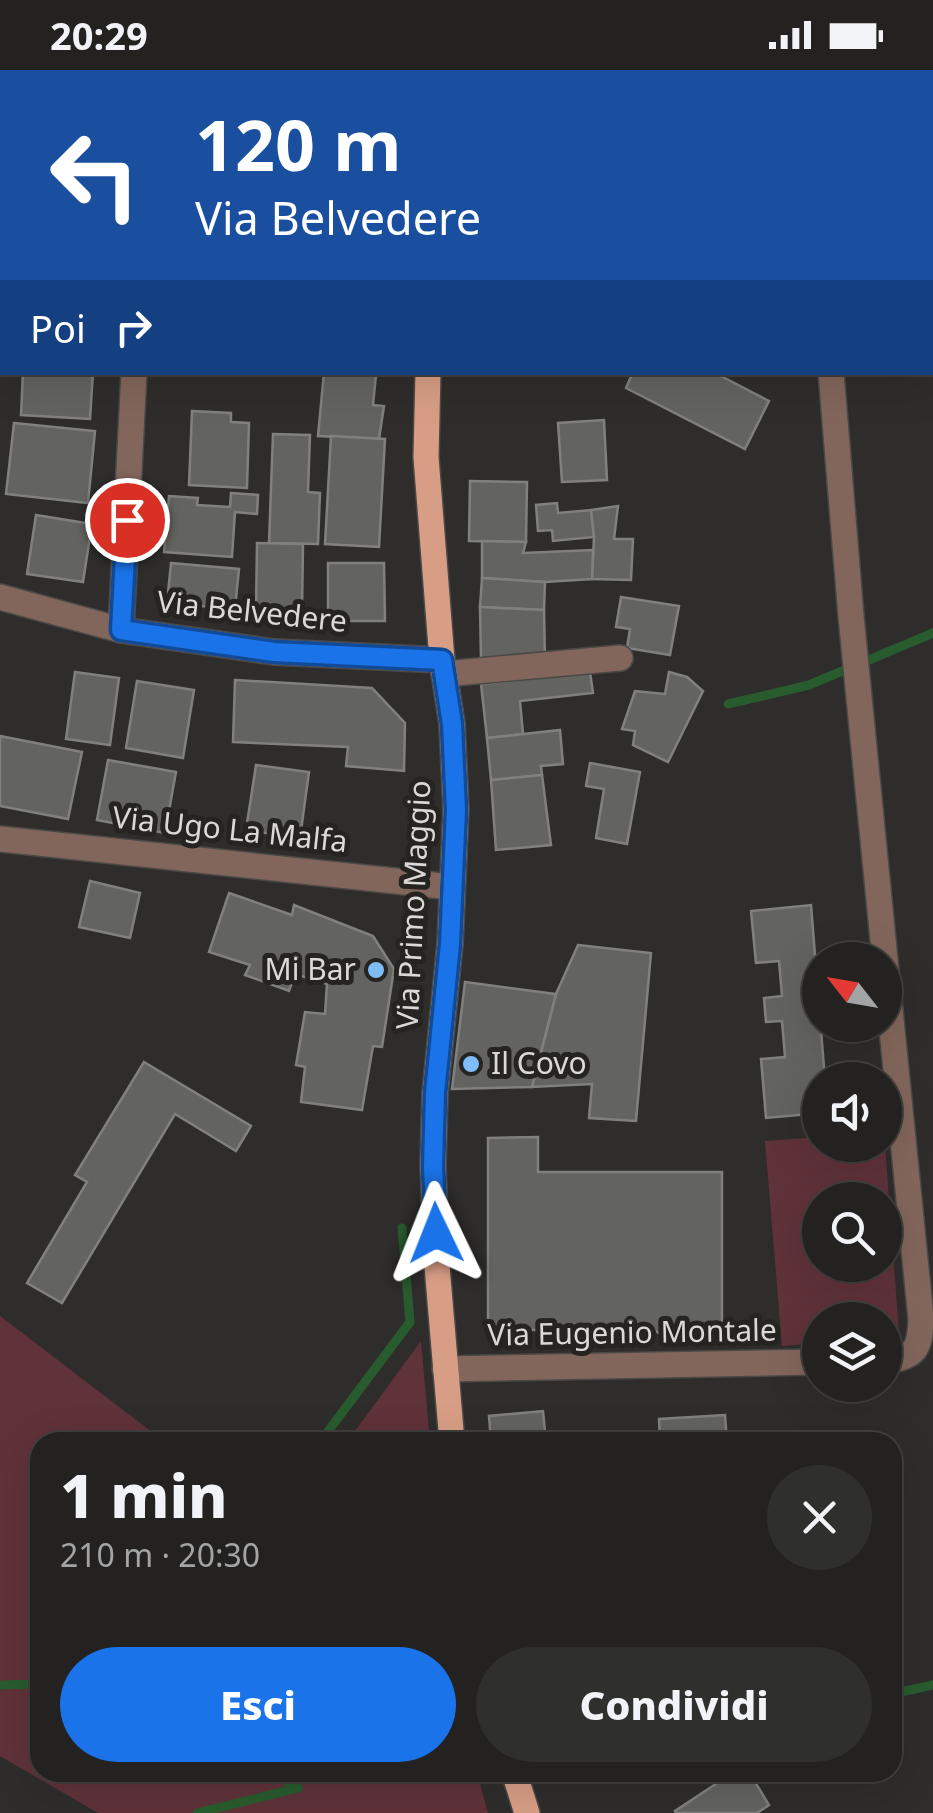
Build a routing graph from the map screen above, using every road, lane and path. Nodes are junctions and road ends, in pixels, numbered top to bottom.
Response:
1 (134, 375) edge
2 (428, 375) edge
3 (831, 375) edge
4 (0, 597) edge
5 (121, 630) junction
6 (620, 658) dead end
7 (444, 667) junction
8 (0, 839) edge
9 (452, 887) junction
10 (883, 942) edge
11 (893, 1042) edge
12 (902, 1358) edge
13 (802, 1362) edge
14 (444, 1369) junction
15 (451, 1432) edge
16 (517, 1782) edge
17 (527, 1813) edge

1 - 5 street
2 - 7 main road, Via Primo Maggio
3 - 10 street
4 - 5 street, Via Belvedere
5 - 7 street, Via Belvedere
6 - 7 street, Via Belvedere
7 - 9 main road, Via Primo Maggio
8 - 9 street, Via Ugo La Malfa
9 - 14 main road, Via Primo Maggio
11 - 12 street
13 - 14 street, Via Eugenio Montale
14 - 15 main road, Via Primo Maggio
16 - 17 main road

